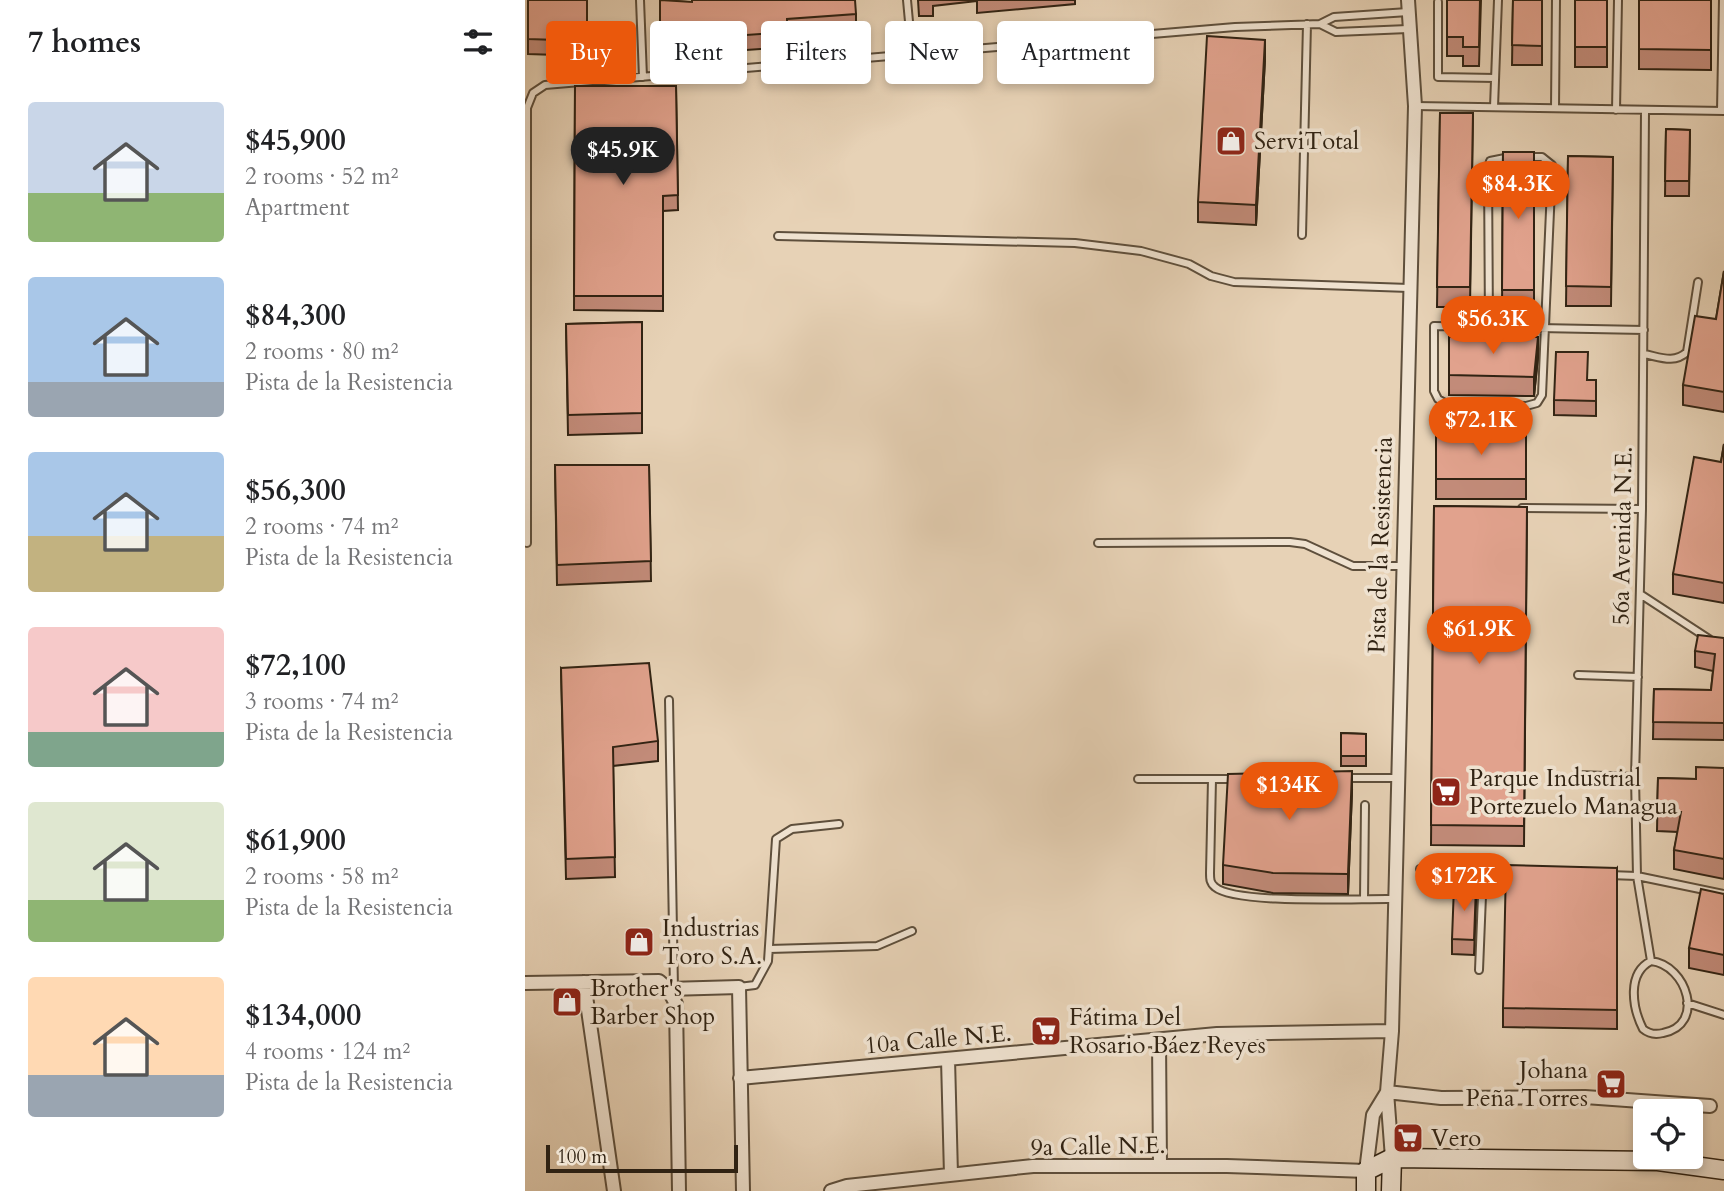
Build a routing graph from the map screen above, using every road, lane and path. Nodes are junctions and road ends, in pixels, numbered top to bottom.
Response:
1 (640, 0) edge
2 (907, 0) edge
3 (1497, 0) edge
4 (1556, 0) edge
5 (1618, 0) edge
6 (1723, 0) edge
7 (1438, 2) dead end
8 (1408, 6) edge
9 (909, 21) edge
10 (1307, 24) junction
11 (1320, 24) junction
12 (1408, 29) junction
13 (983, 48) edge
14 (885, 56) edge
15 (643, 77) junction
16 (1495, 78) junction
17 (1415, 106) junction
18 (1494, 107) junction
19 (1555, 108) junction
20 (1616, 110) junction
21 (1645, 111) junction
22 (1723, 111) edge
23 (1302, 235) dead end
24 (778, 236) dead end
25 (1698, 282) dead end
26 (1411, 288) junction
27 (1489, 327) junction
28 (1546, 328) junction
29 (1644, 330) junction
30 (1644, 354) junction
31 (1516, 508) edge
32 (1642, 509) junction
33 (527, 543) dead end
34 (1098, 543) dead end
35 (1404, 566) junction
36 (1640, 594) junction
37 (1712, 641) edge
38 (1578, 675) dead end
39 (1638, 677) junction
40 (669, 700) dead end
41 (1577, 775) dead end
42 (1635, 777) junction
43 (1330, 778) edge
44 (1398, 778) junction
45 (1139, 779) dead end
46 (1212, 779) junction
47 (1238, 779) edge
48 (1365, 805) dead end
49 (839, 824) dead end
50 (1420, 869) dead end
51 (1483, 870) junction
52 (1521, 872) edge
53 (1598, 874) edge
54 (1637, 876) junction
55 (1724, 894) edge
56 (1364, 899) junction
57 (1395, 899) junction
58 (912, 932) dead end
59 (769, 949) junction
60 (1651, 961) junction
61 (1479, 970) dead end
62 (584, 982) junction
63 (525, 984) edge
64 (739, 987) junction
65 (671, 989) junction
66 (1687, 1003) junction
67 (1724, 1015) edge
68 (1392, 1031) junction
69 (1159, 1040) junction
70 (948, 1059) junction
71 (740, 1078) junction
72 (1387, 1092) junction
73 (1710, 1106) dead end
74 (1392, 1158) junction
75 (1160, 1166) junction
76 (1724, 1170) edge
77 (1366, 1171) junction
78 (951, 1175) junction
79 (614, 1191) edge
80 (679, 1191) edge
81 (743, 1191) edge
82 (831, 1191) edge
83 (1366, 1191) edge
84 (1391, 1191) edge

1 - 15 lane
2 - 9 lane
3 - 16 lane
4 - 19 lane
5 - 20 lane
6 - 22 lane
7 - 16 lane
8 - 11 lane
8 - 12 street, Pista de la Resistencia
10 - 11 lane
10 - 13 lane
10 - 23 lane
11 - 12 lane
12 - 17 street, Pista de la Resistencia
14 - 15 lane
15 - 33 lane
16 - 18 lane
17 - 18 lane
17 - 26 street, Pista de la Resistencia
18 - 19 lane
19 - 20 lane
20 - 21 lane
21 - 22 lane
21 - 29 lane, 56a Avenida N.E.
24 - 26 lane
25 - 30 lane
26 - 35 street, Pista de la Resistencia
27 - 28 lane
27 - 28 lane
27 - 28 lane
28 - 29 lane
29 - 30 lane, 56a Avenida N.E.
30 - 32 lane, 56a Avenida N.E.
31 - 32 lane
32 - 36 lane, 56a Avenida N.E.
34 - 35 lane
35 - 44 street, Pista de la Resistencia
36 - 37 lane
36 - 39 lane, 56a Avenida N.E.
38 - 39 lane
39 - 42 lane, 56a Avenida N.E.
40 - 65 lane
41 - 42 lane
42 - 54 lane, 56a Avenida N.E.
43 - 44 lane
44 - 57 street, Pista de la Resistencia
45 - 46 lane
46 - 47 lane
46 - 56 lane
48 - 56 lane
49 - 59 lane
50 - 51 lane
51 - 52 lane
51 - 61 lane
53 - 54 lane
54 - 55 lane
54 - 60 lane, 56a Avenida N.E.
56 - 57 lane
57 - 68 street, Pista de la Resistencia
58 - 59 lane
59 - 64 lane
60 - 66 lane
60 - 66 lane
62 - 63 street
62 - 65 street
62 - 79 street
64 - 65 street
64 - 71 street
65 - 80 street
66 - 67 lane
68 - 69 street, 10a Calle N.E.
68 - 72 street, Pista de la Resistencia
69 - 70 street, 10a Calle N.E.
69 - 75 street
70 - 71 street, 10a Calle N.E.
70 - 78 street
71 - 81 street
72 - 73 street
72 - 74 street, Pista de la Resistencia
72 - 77 street, Pista de la Resistencia
74 - 76 street
74 - 77 street
74 - 84 street, Pista de la Resistencia
75 - 77 street, 9a Calle N.E.
75 - 78 street, 9a Calle N.E.
77 - 83 street, Pista de la Resistencia
78 - 82 street, 9a Calle N.E.

